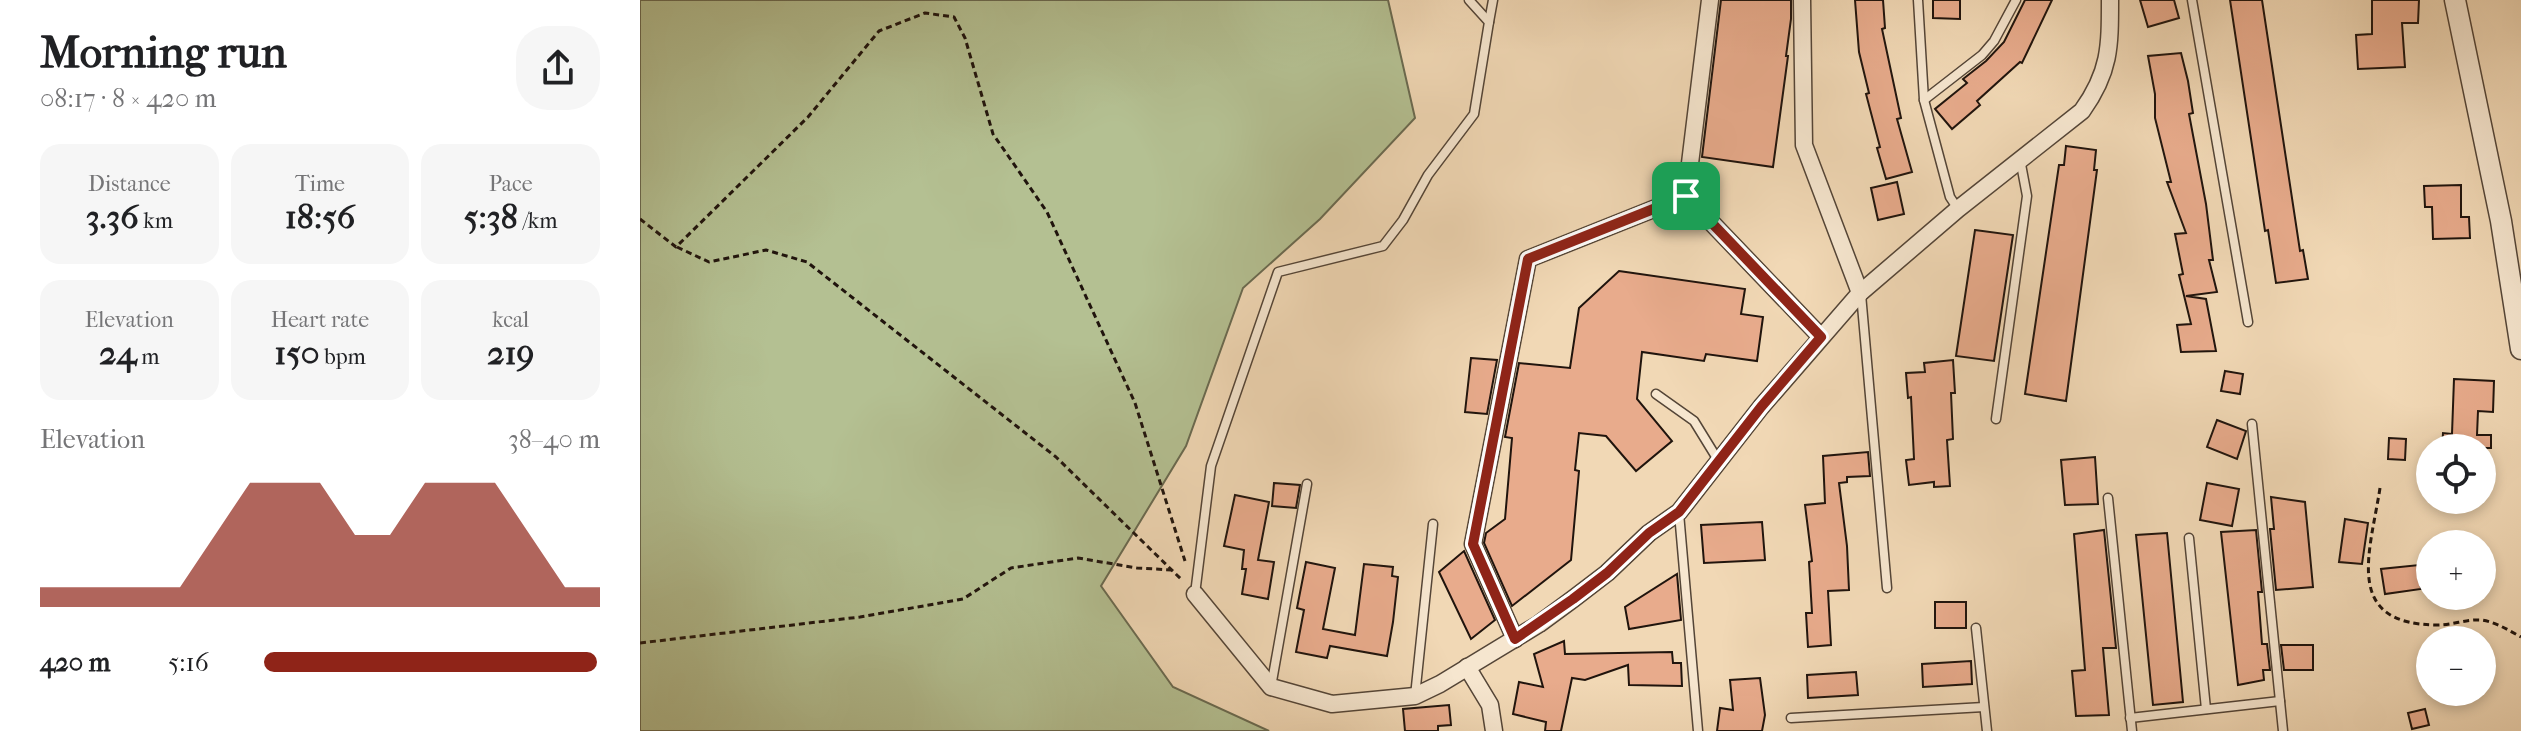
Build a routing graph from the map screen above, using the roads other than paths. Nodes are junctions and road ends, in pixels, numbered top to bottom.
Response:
1 (1469, 0) edge
2 (1493, 0) edge
3 (1710, 0) edge
4 (1802, 0) edge
5 (1918, 0) edge
6 (2016, 0) edge
7 (2110, 0) edge
8 (2192, 0) edge
9 (2455, 0) edge
10 (1489, 22) junction
11 (1924, 100) junction
12 (2020, 159) junction
13 (1686, 196) junction
14 (1958, 209) junction
15 (1860, 293) junction
16 (2248, 322) dead end
17 (1821, 337) junction
18 (2521, 349) edge
19 (1656, 394) dead end
20 (1996, 419) dead end
21 (2252, 424) dead end
22 (1718, 460) junction
23 (1307, 484) dead end
24 (2108, 498) dead end
25 (1679, 512) junction
26 (1433, 524) dead end
27 (2189, 538) dead end
28 (1887, 588) dead end
29 (1195, 594) joint
30 (1976, 628) dead end
31 (1515, 639) junction
32 (1467, 667) junction
33 (1271, 687) junction
34 (1415, 696) junction
35 (2280, 701) junction
36 (1984, 707) junction
37 (2206, 709) junction
38 (1791, 718) dead end
39 (2130, 718) junction
40 (1494, 731) edge
41 (1698, 731) edge
42 (1987, 731) edge
43 (2132, 731) edge
44 (2283, 731) edge

1 - 10 lane
2 - 10 lane
3 - 13 street
4 - 15 street
5 - 11 lane
6 - 11 lane
7 - 12 street
8 - 16 lane
9 - 18 street
10 - 29 lane
11 - 14 lane
12 - 14 street
12 - 20 lane
13 - 17 street
13 - 31 street
14 - 15 street
15 - 17 street
15 - 28 lane
17 - 22 street
19 - 22 lane
21 - 35 lane
22 - 25 street
23 - 33 lane
24 - 39 lane
25 - 31 street
25 - 41 lane
26 - 34 lane
27 - 37 lane
29 - 33 street
30 - 36 lane
31 - 32 street
32 - 34 street
32 - 40 street
33 - 34 street
35 - 37 lane
35 - 44 lane
36 - 38 lane
36 - 42 lane
37 - 39 lane
39 - 43 lane

